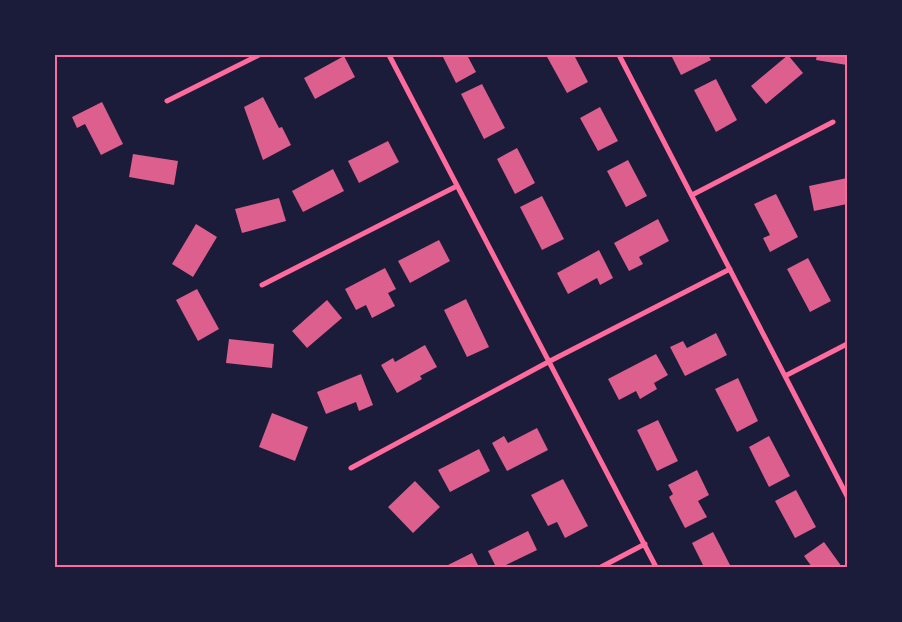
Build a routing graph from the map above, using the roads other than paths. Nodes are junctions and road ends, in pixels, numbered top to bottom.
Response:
1 (259, 55) edge
2 (389, 55) edge
3 (619, 55) edge
4 (167, 101) dead end
5 (833, 122) dead end
6 (457, 186) junction
7 (692, 195) junction
8 (730, 269) junction
9 (262, 285) dead end
10 (847, 344) edge
11 (550, 362) junction
12 (785, 376) junction
13 (351, 468) dead end
14 (847, 496) edge
15 (645, 544) junction
16 (601, 567) edge
17 (656, 567) edge

1 - 4 street
2 - 6 street
3 - 7 street
5 - 7 street
6 - 9 street
6 - 11 street
7 - 8 street
8 - 11 street
8 - 12 street
10 - 12 street
11 - 13 street
11 - 15 street
12 - 14 street
15 - 16 street
15 - 17 street

